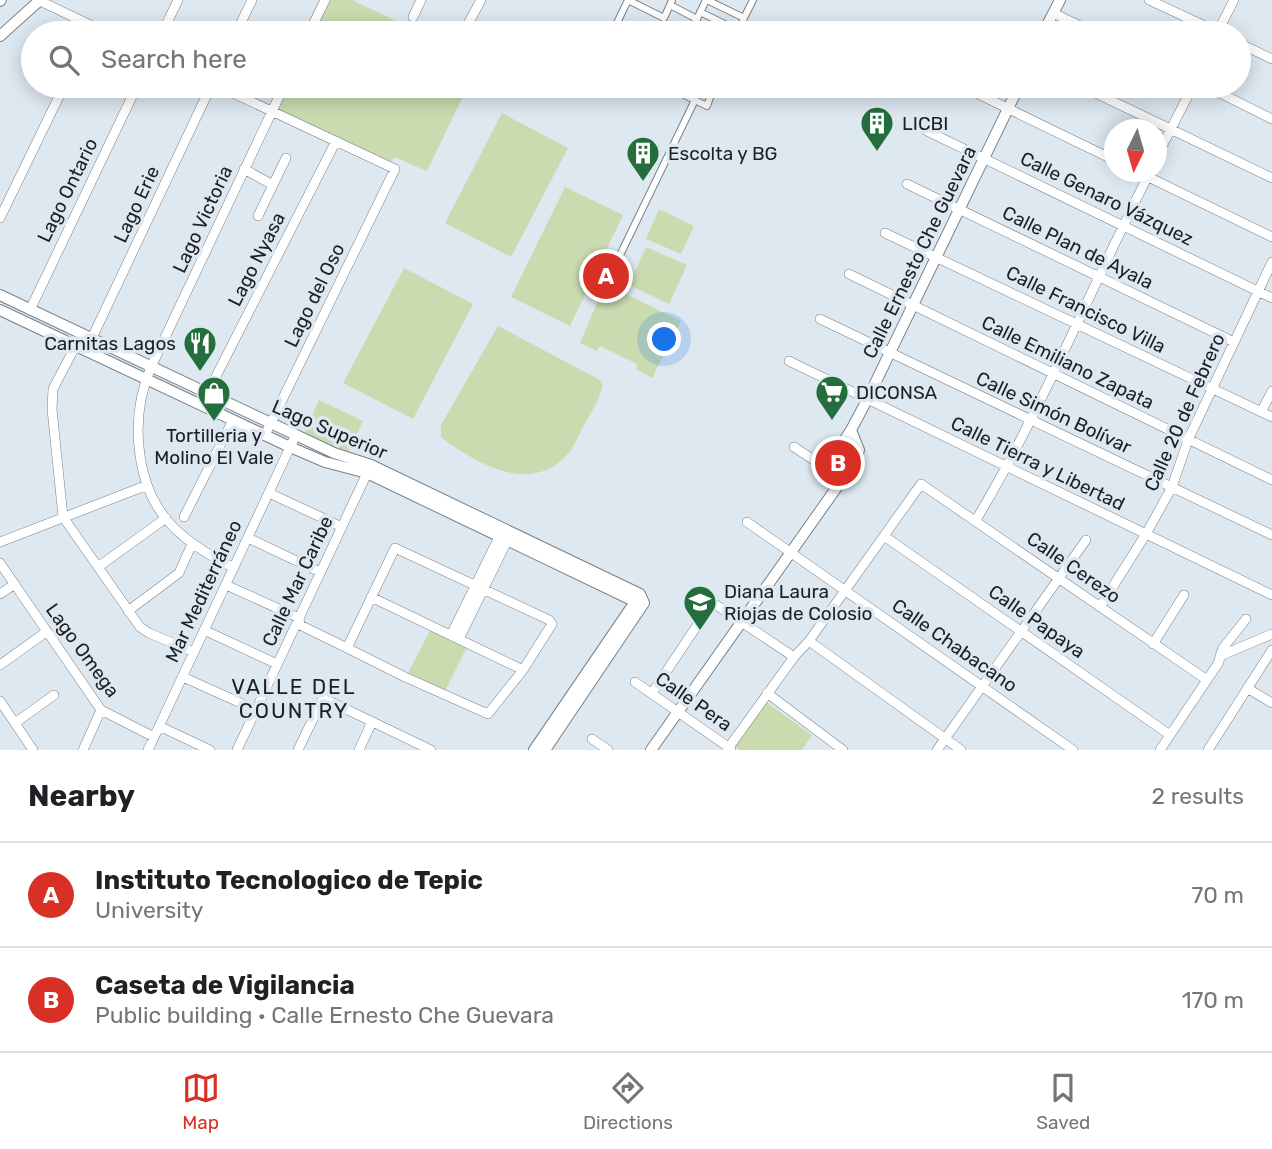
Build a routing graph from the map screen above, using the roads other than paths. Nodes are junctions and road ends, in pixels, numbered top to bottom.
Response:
1 (178, 0) edge
2 (252, 0) edge
3 (325, 0) edge
4 (421, 0) edge
5 (481, 0) edge
6 (707, 0) edge
7 (753, 0) edge
8 (1060, 0) edge
9 (1149, 0) edge
10 (1234, 0) edge
11 (41, 1) edge
12 (671, 3) edge
13 (1053, 13) junction
14 (699, 15) junction
15 (413, 17) dead end
16 (744, 18) junction
17 (75, 21) edge
18 (168, 21) edge
19 (242, 21) edge
20 (315, 21) edge
21 (470, 21) edge
22 (618, 21) edge
23 (696, 21) edge
24 (713, 21) edge
25 (743, 21) edge
26 (1049, 21) edge
27 (1070, 21) edge
28 (1193, 21) edge
29 (1224, 21) edge
30 (0, 36) edge
31 (1251, 49) edge
32 (1272, 59) edge
33 (58, 98) edge
34 (131, 98) edge
35 (205, 98) edge
36 (244, 98) edge
37 (278, 98) edge
38 (691, 98) edge
39 (710, 98) edge
40 (987, 98) edge
41 (1014, 98) edge
42 (1108, 98) edge
43 (1187, 98) edge
44 (1230, 98) edge
45 (695, 100) junction
46 (1009, 108) junction
47 (272, 111) junction
48 (1272, 119) edge
49 (1172, 128) junction
50 (927, 131) dead end
51 (1167, 138) edge
52 (336, 141) junction
53 (1104, 155) edge
54 (286, 158) dead end
55 (985, 159) junction
56 (244, 169) junction
57 (1272, 178) edge
58 (1141, 182) edge
59 (1163, 182) edge
60 (907, 184) dead end
61 (273, 185) junction
62 (961, 209) junction
63 (258, 216) dead end
64 (0, 218) edge
65 (1124, 226) junction
66 (885, 233) dead end
67 (1272, 237) edge
68 (937, 257) junction
69 (1272, 262) edge
70 (849, 274) dead end
71 (1100, 276) junction
72 (608, 280) dead end
73 (1258, 291) junction
74 (5, 298) edge
75 (1272, 298) edge
76 (912, 306) junction
77 (30, 310) junction
78 (1, 314) edge
79 (820, 319) dead end
80 (1076, 325) junction
81 (92, 338) junction
82 (1234, 342) junction
83 (76, 345) junction
84 (889, 353) junction
85 (789, 361) dead end
86 (151, 367) junction
87 (1053, 373) junction
88 (146, 379) junction
89 (1211, 388) junction
90 (1272, 391) edge
91 (207, 394) junction
92 (867, 400) junction
93 (1261, 412) junction
94 (1272, 417) edge
95 (233, 420) junction
96 (1031, 421) junction
97 (271, 424) junction
98 (851, 430) junction
99 (265, 435) junction
100 (296, 435) junction
101 (1188, 440) junction
102 (290, 447) junction
103 (794, 447) dead end
104 (1007, 467) junction
105 (826, 468) junction
106 (369, 469) junction
107 (843, 479) junction
108 (1272, 480) edge
109 (145, 486) junction
110 (1172, 486) junction
111 (269, 492) junction
112 (63, 517) junction
113 (184, 517) dead end
114 (166, 519) junction
115 (976, 520) junction
116 (747, 522) dead end
117 (342, 527) junction
118 (506, 534) junction
119 (1146, 534) junction
120 (884, 536) junction
121 (1272, 536) edge
122 (248, 538) junction
123 (1087, 540) dead end
124 (0, 542) edge
125 (192, 544) junction
126 (792, 552) junction
127 (0, 563) edge
128 (98, 567) junction
129 (234, 568) junction
130 (320, 572) junction
131 (1059, 578) junction
132 (15, 584) junction
133 (226, 585) junction
134 (480, 587) junction
135 (846, 589) junction
136 (695, 592) dead end
137 (0, 594) edge
138 (1184, 595) dead end
139 (1272, 595) edge
140 (371, 597) junction
141 (640, 599) junction
142 (712, 603) junction
143 (1100, 607) junction
144 (128, 611) junction
145 (299, 618) junction
146 (1246, 619) dead end
147 (742, 622) junction
148 (204, 630) junction
149 (1021, 631) junction
150 (46, 632) junction
151 (1272, 634) edge
152 (455, 637) junction
153 (809, 641) junction
154 (1153, 644) junction
155 (346, 648) junction
156 (1272, 650) edge
157 (194, 652) junction
158 (794, 657) junction
159 (1219, 659) junction
160 (277, 664) junction
161 (0, 665) edge
162 (523, 670) junction
163 (183, 677) junction
164 (1207, 680) junction
165 (635, 681) dead end
166 (983, 685) junction
167 (1247, 688) junction
168 (652, 693) junction
169 (767, 694) junction
170 (54, 695) dead end
171 (0, 701) edge
172 (1272, 703) edge
173 (101, 710) junction
174 (256, 710) junction
175 (679, 711) junction
176 (372, 722) junction
177 (15, 723) junction
178 (159, 726) junction
179 (1170, 734) junction
180 (154, 737) junction
181 (592, 739) dead end
182 (945, 739) junction
183 (426, 749) edge
184 (730, 749) edge
185 (33, 750) edge
186 (83, 750) edge
187 (148, 750) edge
188 (210, 750) edge
189 (237, 750) edge
190 (298, 750) edge
191 (359, 750) edge
192 (534, 750) edge
193 (545, 750) edge
194 (608, 750) edge
195 (651, 750) edge
196 (843, 750) edge
197 (937, 750) edge
198 (961, 750) edge
199 (1073, 750) edge
200 (1160, 750) edge
201 (1208, 750) edge

1 - 18 street
2 - 19 street
3 - 20 street
4 - 15 street
5 - 21 street
6 - 14 street
6 - 16 street
7 - 16 street
8 - 13 street
9 - 28 street
10 - 29 street
11 - 17 street
11 - 30 street
12 - 14 street
12 - 22 street
13 - 26 street
13 - 27 street
14 - 23 street
14 - 24 street
16 - 25 street
31 - 32 street
33 - 64 street
34 - 77 street, Lago Ontario
35 - 81 street, Lago Erie
36 - 47 street
37 - 47 street, Lago Victoria
38 - 45 street
39 - 45 street
40 - 46 street
41 - 46 street, Calle Ernesto Che Guevara
42 - 49 street
43 - 49 street
44 - 48 street
45 - 72 street
46 - 53 street
46 - 55 street, Calle Ernesto Che Guevara
47 - 52 street
47 - 56 street, Lago Victoria
49 - 51 street
49 - 57 street
50 - 55 street, Calle Genaro Vázquez
52 - 91 street, Lago Nyasa
52 - 97 street, Lago del Oso
54 - 61 street
55 - 62 street, Calle Ernesto Che Guevara
55 - 65 street, Calle Genaro Vázquez
56 - 61 street
56 - 86 street, Lago Victoria
58 - 65 street
59 - 67 street
60 - 62 street, Calle Plan de Ayala
61 - 63 street
62 - 68 street, Calle Ernesto Che Guevara
62 - 71 street, Calle Plan de Ayala
65 - 71 street
65 - 73 street, Calle Genaro Vázquez
66 - 68 street, Calle Francisco Villa
68 - 76 street, Calle Ernesto Che Guevara
68 - 80 street, Calle Francisco Villa
69 - 73 street, Calle 20 de Febrero
70 - 76 street, Calle Emiliano Zapata
71 - 80 street
71 - 82 street, Calle Plan de Ayala
73 - 75 street, Calle Genaro Vázquez
73 - 82 street, Calle 20 de Febrero
74 - 77 street, Lago Superior
74 - 78 street
76 - 84 street, Calle Ernesto Che Guevara
76 - 87 street, Calle Emiliano Zapata
77 - 81 street, Lago Superior
78 - 83 street, Lago Superior
79 - 84 street, Calle Simón Bolívar
80 - 87 street
80 - 89 street, Calle Francisco Villa
81 - 86 street, Lago Superior
82 - 89 street, Calle 20 de Febrero
83 - 88 street, Lago Superior
83 - 112 street
84 - 92 street, Calle Ernesto Che Guevara
84 - 96 street, Calle Simón Bolívar
85 - 92 street, Calle Tierra y Libertad
86 - 88 street, Lago Victoria
86 - 91 street, Lago Superior
87 - 96 street
87 - 101 street, Calle Emiliano Zapata
88 - 95 street, Lago Superior
88 - 109 street, Lago Victoria
89 - 93 street, Calle Francisco Villa
89 - 101 street, Calle 20 de Febrero
90 - 93 street
91 - 97 street, Lago Superior
92 - 98 street, Calle Ernesto Che Guevara
92 - 104 street, Calle Tierra y Libertad
93 - 94 street, Calle Francisco Villa
95 - 99 street, Lago Superior
95 - 113 street
96 - 104 street
96 - 110 street, Calle Simón Bolívar
97 - 99 street, Lago del Oso
97 - 100 street, Lago Superior
98 - 105 street, Calle Ernesto Che Guevara
98 - 107 street
99 - 102 street, Lago Superior
100 - 102 street, Mar Mediterráneo
100 - 106 street, Lago Superior
101 - 108 street, Calle Emiliano Zapata
101 - 110 street, Calle 20 de Febrero
102 - 106 street, Lago Superior
102 - 111 street, Mar Mediterráneo
103 - 105 street
104 - 115 street
104 - 119 street, Calle Tierra y Libertad
105 - 107 street
106 - 117 street, Calle Mar Caribe
106 - 118 street, Lago Superior
107 - 126 street
109 - 112 street
109 - 114 street
110 - 119 street, Calle 20 de Febrero
110 - 121 street, Calle Simón Bolívar
111 - 117 street
111 - 122 street, Mar Mediterráneo
112 - 124 street
112 - 128 street
114 - 125 street
114 - 128 street
115 - 120 street, Calle Cerezo
115 - 131 street, Calle Cerezo
116 - 126 street, Calle Chabacano
117 - 130 street, Calle Mar Caribe
118 - 134 street
118 - 141 street, Lago Superior
119 - 139 street, Calle Tierra y Libertad
119 - 143 street, Calle 20 de Febrero
120 - 135 street
120 - 149 street, Calle Papaya
122 - 129 street, Mar Mediterráneo
122 - 130 street
123 - 131 street
125 - 129 street
125 - 144 street
126 - 135 street, Calle Chabacano
126 - 147 street
127 - 132 street, Lago Omega
128 - 144 street
129 - 133 street, Mar Mediterráneo
130 - 145 street, Calle Mar Caribe
131 - 143 street, Calle Cerezo
131 - 149 street
132 - 137 street
132 - 150 street, Lago Omega
133 - 145 street
133 - 148 street, Mar Mediterráneo
134 - 140 street
134 - 152 street
134 - 162 street
135 - 153 street
135 - 166 street, Calle Chabacano
136 - 142 street
138 - 154 street
140 - 152 street
140 - 155 street
141 - 192 street
141 - 193 street
142 - 147 street
142 - 168 street
143 - 154 street, Calle Cerezo
144 - 157 street
145 - 155 street
145 - 160 street, Calle Mar Caribe
146 - 159 street
147 - 158 street
147 - 175 street
148 - 157 street, Mar Mediterráneo
148 - 160 street
149 - 166 street
149 - 179 street, Calle Papaya
150 - 161 street
150 - 173 street, Lago Omega
151 - 159 street
152 - 162 street
153 - 158 street
153 - 182 street
154 - 164 street, Calle Cerezo
155 - 162 street
156 - 167 street
157 - 163 street, Mar Mediterráneo
158 - 169 street
159 - 164 street
160 - 174 street, Calle Mar Caribe
163 - 174 street
163 - 178 street, Mar Mediterráneo
164 - 179 street
165 - 168 street, Calle Pera
166 - 182 street
166 - 199 street, Calle Chabacano
167 - 172 street
167 - 201 street
168 - 175 street, Calle Pera
169 - 184 street
169 - 196 street
170 - 177 street
171 - 177 street
173 - 180 street, Lago Omega
173 - 186 street
174 - 189 street, Calle Mar Caribe
175 - 184 street, Calle Pera
175 - 195 street
176 - 183 street
176 - 190 street
176 - 191 street
177 - 185 street
178 - 180 street, Mar Mediterráneo
178 - 188 street
179 - 200 street
180 - 187 street, Mar Mediterráneo
181 - 194 street
182 - 197 street
182 - 198 street

